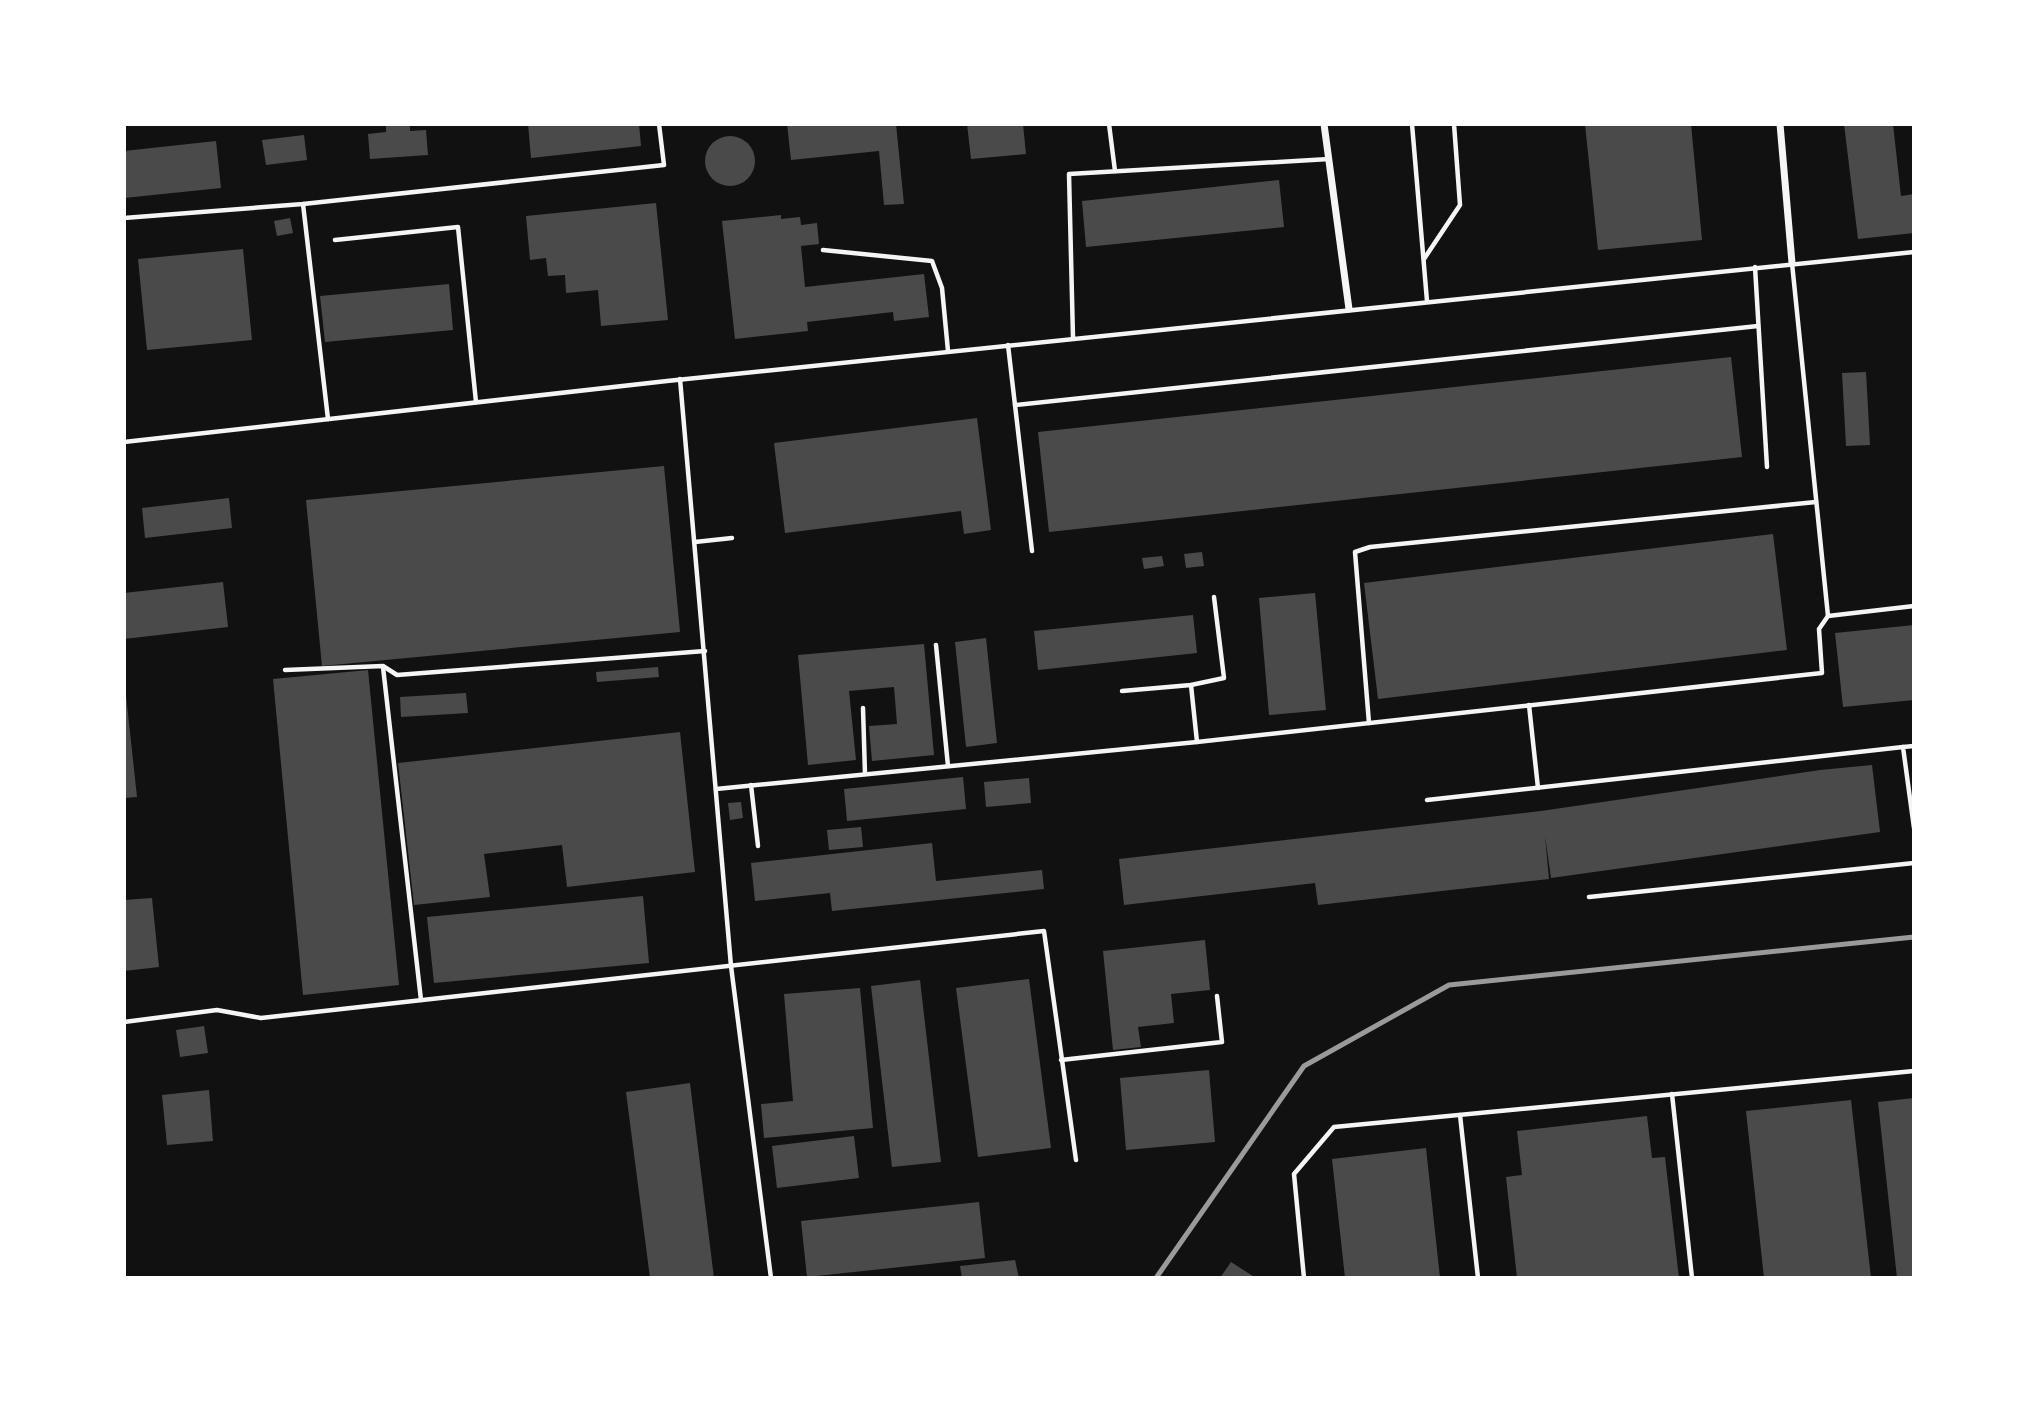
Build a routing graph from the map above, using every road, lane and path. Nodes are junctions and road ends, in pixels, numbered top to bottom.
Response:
1 (659, 124) edge
2 (1109, 124) edge
3 (1324, 124) edge
4 (1412, 124) edge
5 (1454, 124) edge
6 (1780, 124) edge
7 (1329, 159) junction
8 (1115, 171) junction
9 (303, 204) junction
10 (124, 218) edge
11 (335, 240) dead end
12 (823, 250) dead end
13 (1914, 252) edge
14 (1423, 260) junction
15 (1792, 263) junction
16 (1755, 267) junction
17 (1427, 301) junction
18 (1349, 309) junction
19 (1758, 326) junction
20 (1073, 338) junction
21 (1008, 345) junction
22 (948, 351) junction
23 (680, 379) junction
24 (476, 402) junction
25 (1015, 405) junction
26 (328, 419) junction
27 (124, 442) edge
28 (1767, 467) dead end
29 (1816, 502) junction
30 (732, 538) dead end
31 (695, 542) junction
32 (1032, 551) dead end
33 (1214, 597) dead end
34 (1914, 606) edge
35 (1828, 616) junction
36 (936, 645) dead end
37 (704, 651) junction
38 (383, 666) junction
39 (285, 670) dead end
40 (1191, 685) junction
41 (1122, 691) dead end
42 (1529, 705) junction
43 (863, 708) dead end
44 (1369, 723) junction
45 (1197, 742) junction
46 (1914, 746) edge
47 (1903, 747) junction
48 (948, 766) junction
49 (865, 774) junction
50 (751, 785) junction
51 (1538, 788) junction
52 (716, 789) junction
53 (1427, 800) dead end
54 (1914, 828) edge
55 (758, 846) dead end
56 (1914, 863) edge
57 (1589, 897) dead end
58 (732, 966) junction
59 (1217, 996) dead end
60 (421, 1000) junction
61 (124, 1022) edge
62 (1061, 1060) junction
63 (1914, 1071) edge
64 (1672, 1094) junction
65 (1460, 1115) junction
66 (1076, 1160) dead end
67 (771, 1278) edge
68 (1304, 1278) edge
69 (1478, 1278) edge
70 (1692, 1278) edge

1 - 9 lane
2 - 8 lane
3 - 7 street
4 - 14 lane
5 - 14 lane
6 - 15 street
7 - 8 lane
7 - 18 street
8 - 20 lane
9 - 10 lane
9 - 26 lane
11 - 24 lane
12 - 22 lane
13 - 15 lane
14 - 17 lane
15 - 16 lane
15 - 29 lane
16 - 17 lane
16 - 19 lane
17 - 18 lane
18 - 20 lane
19 - 25 lane
19 - 28 lane
20 - 21 lane
21 - 22 lane
21 - 25 lane
22 - 23 lane
23 - 24 lane
23 - 31 lane
24 - 26 lane
25 - 32 lane
26 - 27 lane
29 - 35 lane
29 - 44 lane
30 - 31 lane
31 - 37 lane
33 - 40 lane
34 - 35 lane
35 - 42 lane
36 - 48 lane
37 - 38 lane
37 - 52 lane
38 - 39 lane
38 - 60 lane
40 - 41 lane
40 - 45 lane
42 - 44 lane
42 - 51 lane
43 - 49 lane
44 - 45 lane
45 - 48 lane
46 - 47 lane
47 - 51 lane
47 - 54 lane
48 - 49 lane
49 - 50 lane
50 - 52 lane
50 - 55 lane
51 - 53 lane
52 - 58 lane
56 - 57 lane
58 - 60 lane
58 - 62 lane
58 - 67 lane
59 - 62 lane
60 - 61 lane
62 - 66 lane
63 - 64 lane
64 - 65 lane
64 - 70 lane
65 - 68 lane
65 - 69 lane

